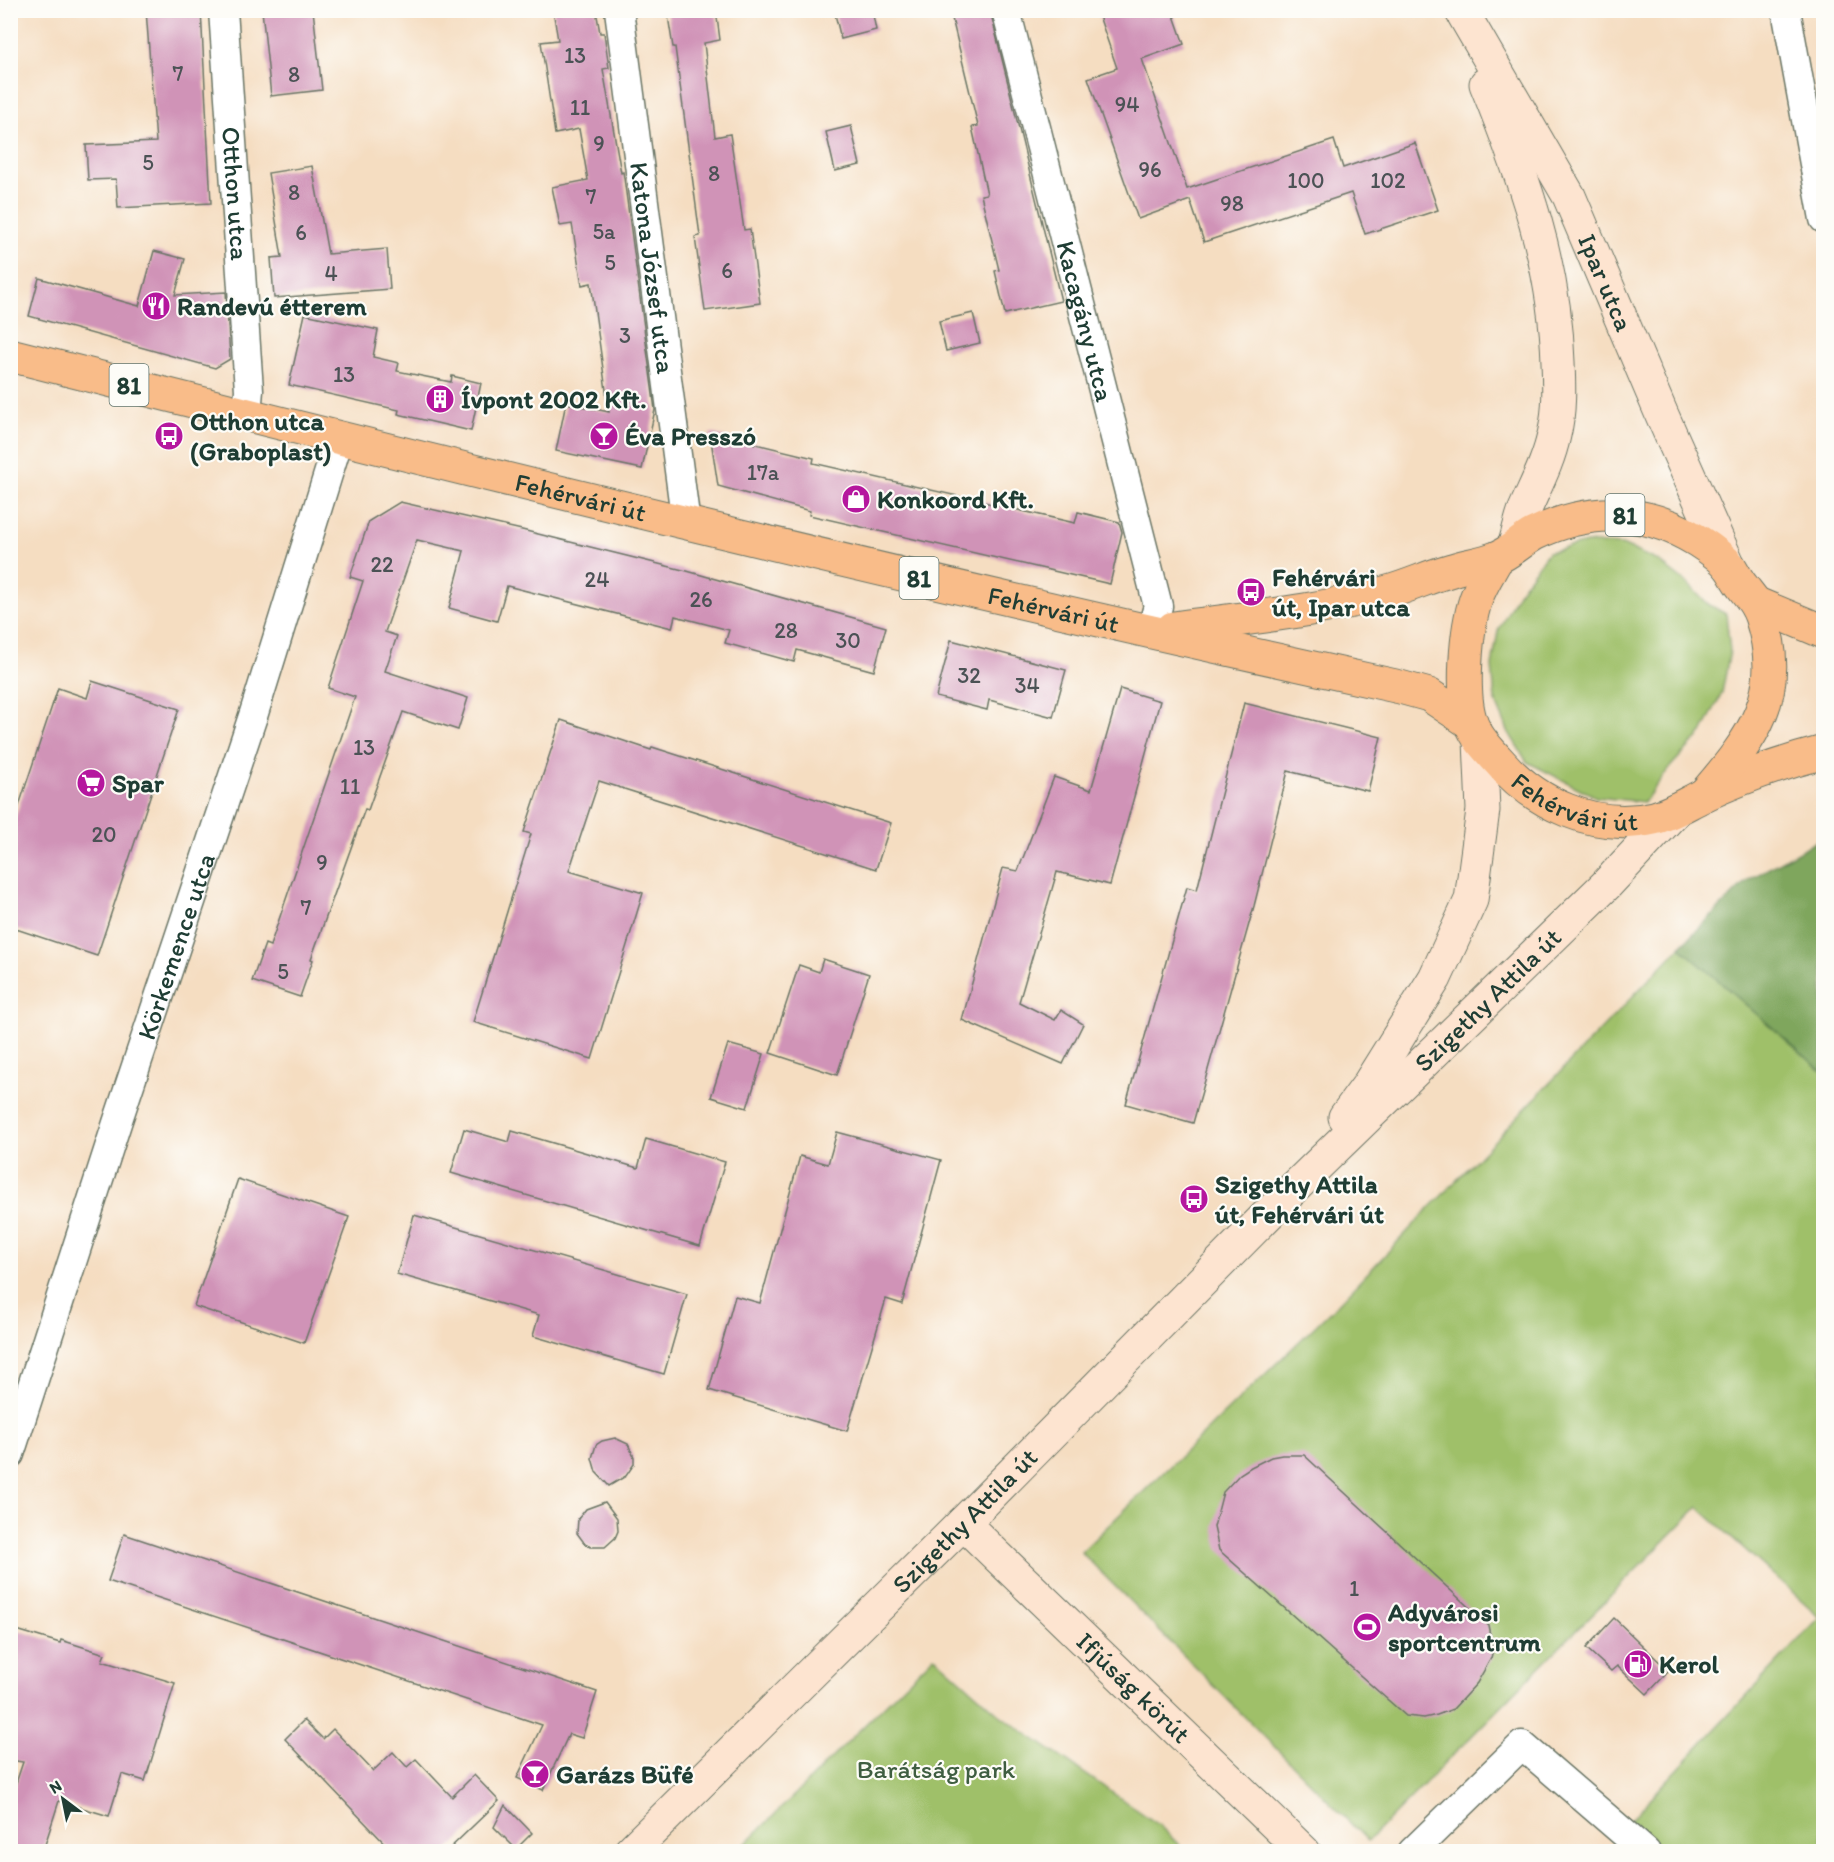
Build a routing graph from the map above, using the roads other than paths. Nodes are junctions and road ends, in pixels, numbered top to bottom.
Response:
1 (224, 10) edge
2 (619, 10) edge
3 (1006, 10) edge
4 (1455, 10) edge
5 (1461, 10) edge
6 (1786, 10) edge
7 (1824, 219) edge
8 (10, 355) edge
9 (247, 414) junction
10 (339, 439) junction
11 (686, 524) junction
12 (1506, 553) junction
13 (1729, 566) junction
14 (1757, 604) junction
15 (1151, 631) junction
16 (1824, 632) edge
17 (1475, 732) junction
18 (1824, 752) edge
19 (1690, 802) junction
20 (1295, 1187) junction
21 (10, 1454) edge
22 (963, 1523) junction
23 (630, 1851) edge
24 (1304, 1851) edge
25 (1412, 1851) edge
26 (1646, 1851) edge

1 - 9 street, Otthon utca
2 - 11 street, Katona József utca
3 - 15 street, Kacagány utca
4 - 12 street, Ipar utca
5 - 13 street, Ipar utca
6 - 7 street
8 - 9 main road, Fehérvári út / 81
9 - 10 main road, Fehérvári út / 81
10 - 11 main road, Fehérvári út / 81
10 - 21 street, Körkemence utca
11 - 15 main road, Fehérvári út / 81
12 - 13 main road, Fehérvári út / 81
12 - 15 main road, Fehérvári út / 81
12 - 17 main road
13 - 14 main road, Fehérvári út / 81
14 - 16 main road, Fehérvári út / 81
14 - 19 main road, Fehérvári út / 81
15 - 17 main road, Fehérvári út / 81
17 - 19 main road, Fehérvári út / 81
17 - 20 street, Szigethy Attila út
18 - 19 main road, Fehérvári út / 81
19 - 20 street, Szigethy Attila út
20 - 22 street, Szigethy Attila út
22 - 23 street, Szigethy Attila út
22 - 24 street, Ifjúság körút
25 - 26 street

